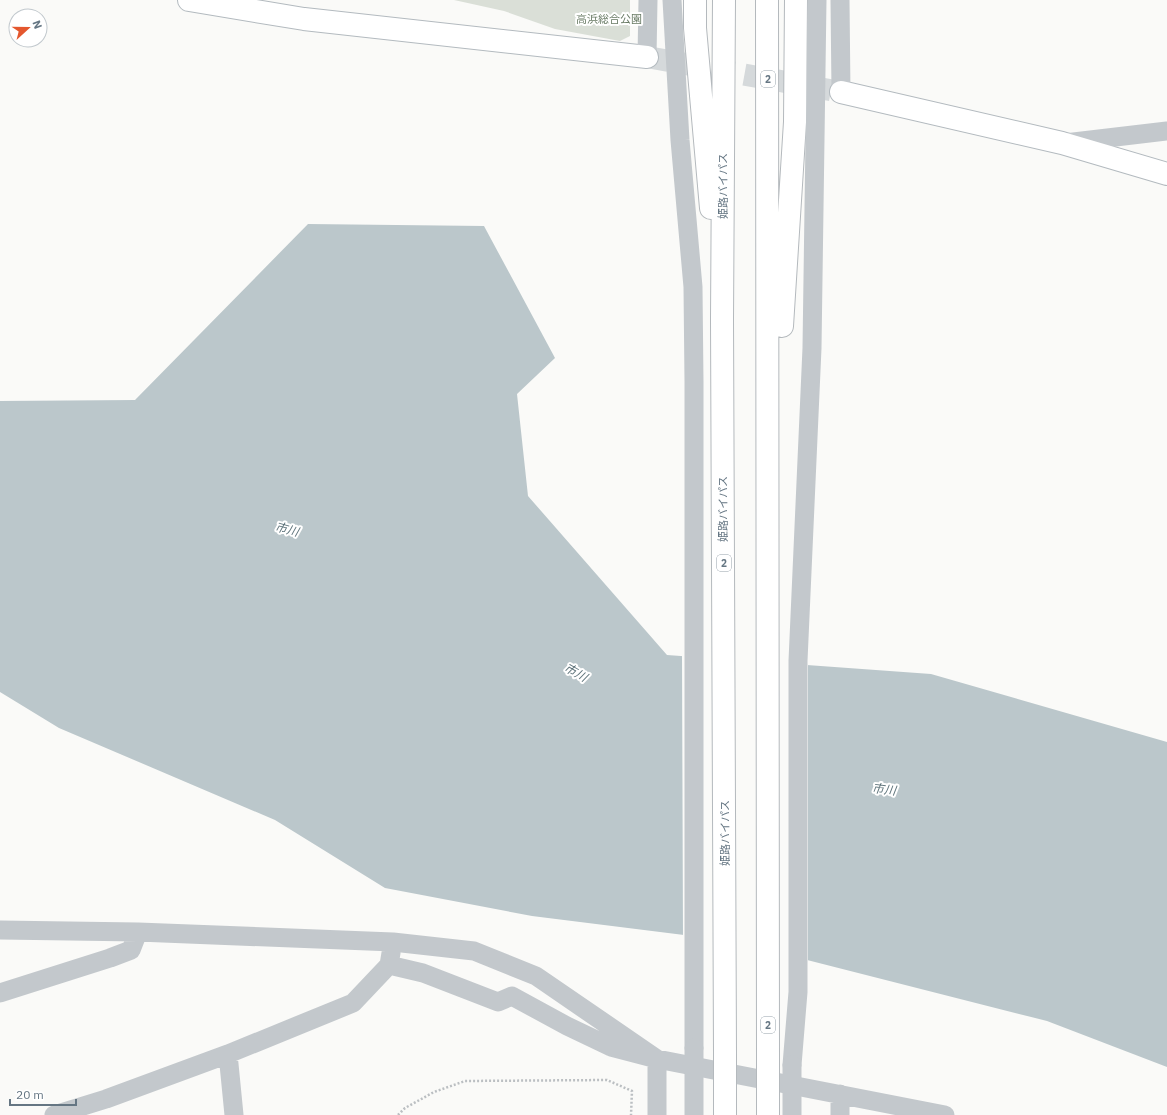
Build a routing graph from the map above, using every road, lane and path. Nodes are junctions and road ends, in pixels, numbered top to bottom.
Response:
1 (189, 0) edge
2 (648, 0) edge
3 (672, 0) edge
4 (695, 0) edge
5 (724, 0) edge
6 (767, 0) edge
7 (796, 0) edge
8 (817, 0) edge
9 (840, 0) edge
10 (647, 57) joint
11 (841, 92) joint
12 (1167, 131) edge
13 (1062, 144) junction
14 (714, 146) junction
15 (1167, 174) edge
16 (768, 529) junction
17 (0, 930) edge
18 (138, 932) junction
19 (393, 942) junction
20 (389, 965) junction
21 (0, 994) edge
22 (228, 1054) junction
23 (657, 1059) junction
24 (840, 1094) junction
25 (54, 1115) edge
26 (234, 1115) edge
27 (398, 1115) edge
28 (631, 1115) edge
29 (657, 1115) edge
30 (694, 1115) edge
31 (725, 1115) edge
32 (768, 1115) edge
33 (792, 1115) edge
34 (840, 1115) edge
35 (945, 1115) edge

1 - 10 main road
2 - 10 street
3 - 30 street, bridge
4 - 14 main road
5 - 14 main road, 姫路バイパス
6 - 16 main road, 2
7 - 16 main road
8 - 33 street, bridge
9 - 11 street
11 - 13 main road
12 - 13 street
13 - 15 main road
14 - 31 main road, 姫路バイパス / 2, bridge
16 - 32 main road, 2, bridge
17 - 18 street
18 - 19 street
18 - 21 street
19 - 20 street
19 - 23 street
20 - 22 street
20 - 23 street
22 - 25 street
22 - 26 street
23 - 24 street
23 - 29 street
24 - 34 street
24 - 35 street
27 - 28 path

